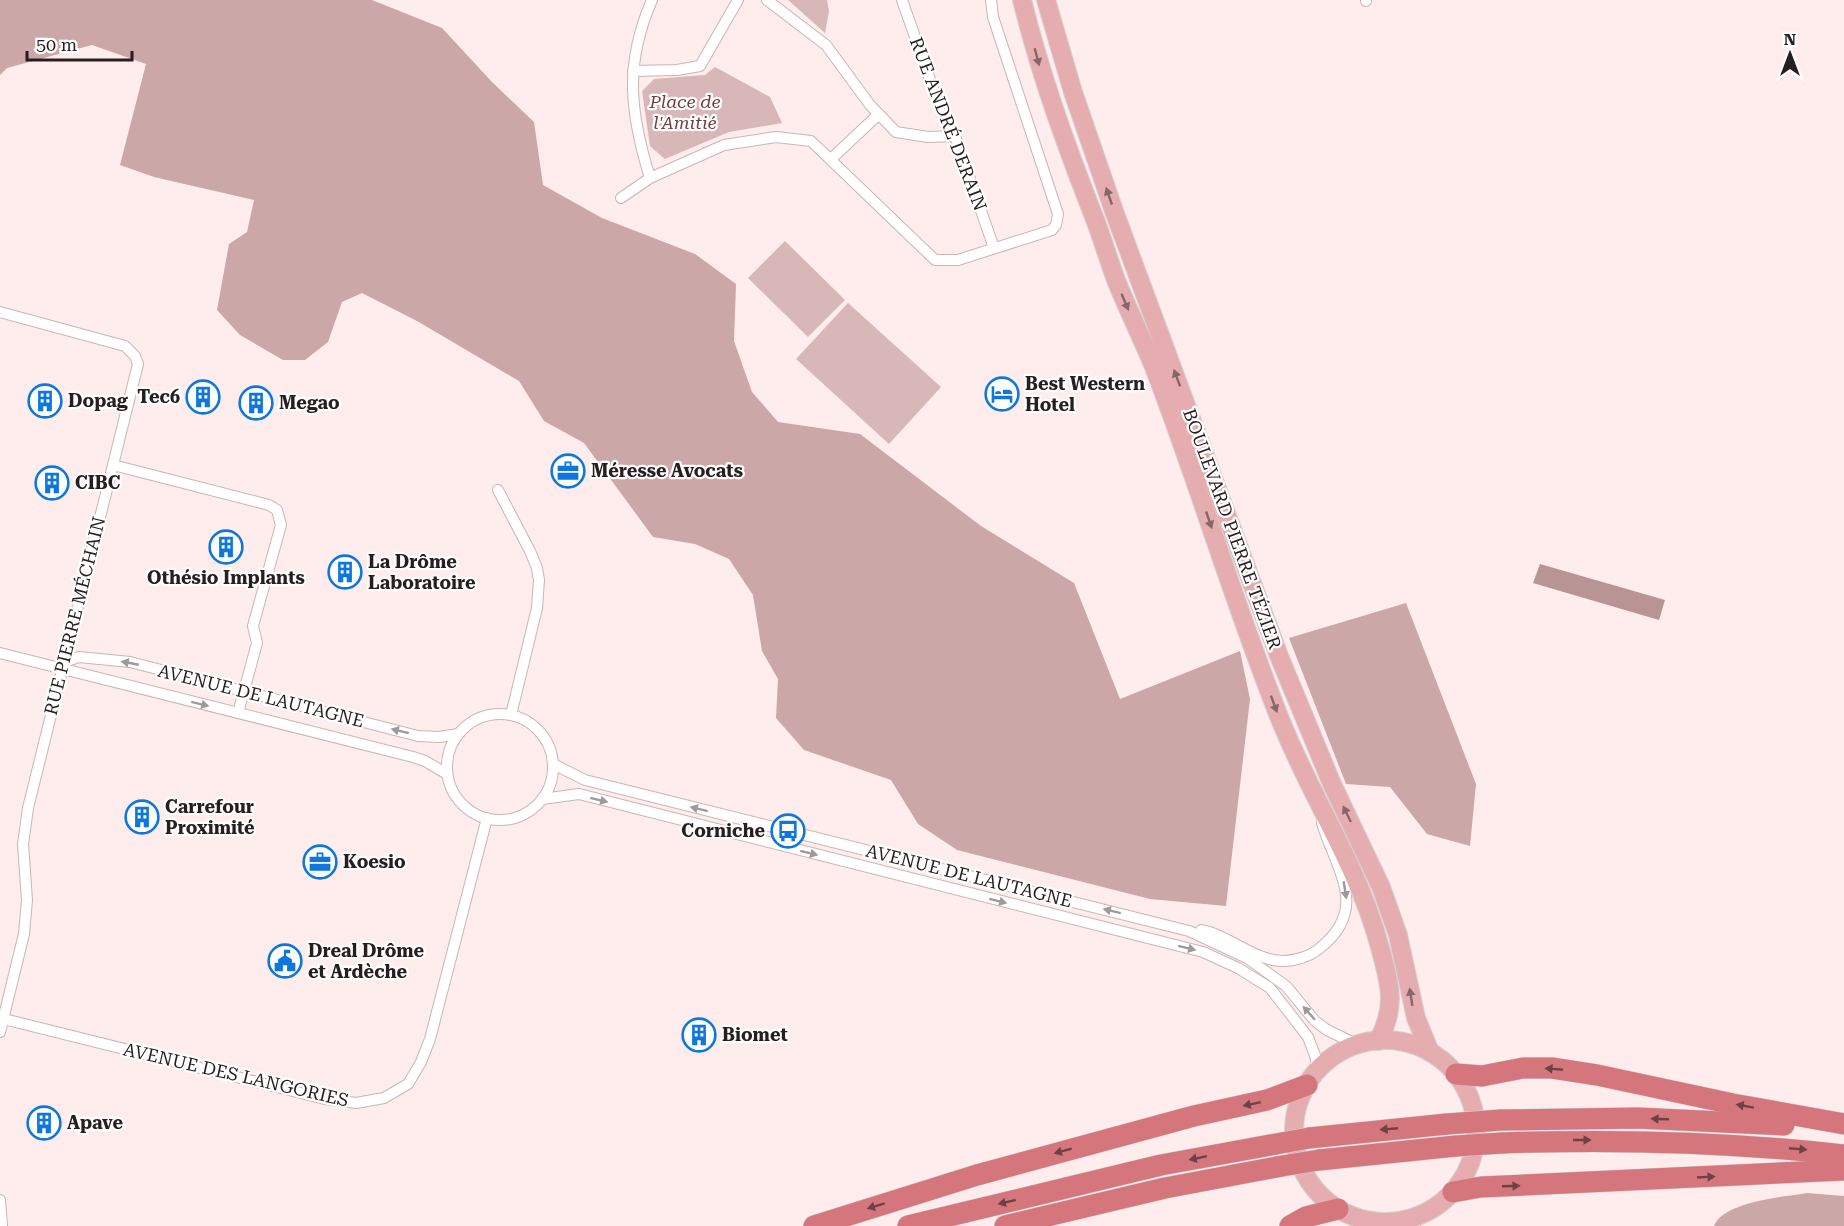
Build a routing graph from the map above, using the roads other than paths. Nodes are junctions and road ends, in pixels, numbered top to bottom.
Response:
1 (652, 0) edge
2 (738, 0) edge
3 (767, 0) edge
4 (902, 0) edge
5 (990, 0) edge
6 (1022, 0) edge
7 (1047, 0) edge
8 (633, 71) junction
9 (879, 114) junction
10 (955, 136) junction
11 (831, 159) junction
12 (650, 178) junction
13 (621, 198) dead end
14 (994, 248) junction
15 (0, 312) edge
16 (114, 465) junction
17 (498, 490) dead end
18 (0, 653) edge
19 (63, 666) junction
20 (244, 692) junction
21 (238, 713) junction
22 (511, 715) junction
23 (458, 734) junction
24 (553, 764) junction
25 (447, 774) junction
26 (1313, 795) junction
27 (542, 799) junction
28 (487, 818) junction
29 (1189, 931) junction
30 (2, 1019) edge
31 (0, 1032) edge
32 (1378, 1041) junction
33 (1358, 1045) junction
34 (1430, 1052) junction
35 (1456, 1074) junction
36 (1311, 1079) junction
37 (1844, 1124) edge
38 (1844, 1131) edge
39 (1844, 1155) edge
40 (1844, 1170) edge
41 (1453, 1192) junction
42 (0, 1200) edge
43 (1354, 1217) edge
44 (1413, 1221) edge
45 (2, 1226) edge
46 (814, 1226) edge
47 (908, 1226) edge
48 (1005, 1226) edge
49 (1290, 1226) edge
50 (1302, 1226) edge

1 - 8 street
2 - 8 street
3 - 9 street
4 - 10 street, RUE ANDRÉ DERAIN
5 - 14 street
6 -> 26 main road, BOULEVARD PIERRE TÉZIER
34 -> 7 main road, BOULEVARD PIERRE TÉZIER
8 - 12 street
9 - 10 street
9 - 11 street
10 - 14 street, RUE ANDRÉ DERAIN
11 - 12 street
11 - 14 street
12 - 13 street
15 - 16 street, RUE PIERRE MÉCHAIN
16 - 19 street, RUE PIERRE MÉCHAIN
16 - 20 street
17 - 22 street
18 - 19 street
20 -> 19 street, AVENUE DE LAUTAGNE
19 -> 21 street, AVENUE DE LAUTAGNE
19 - 30 street, RUE PIERRE MÉCHAIN
20 - 21 street
23 -> 20 street, AVENUE DE LAUTAGNE
21 - 25 street, AVENUE DE LAUTAGNE
22 - 23 street
22 - 24 street
23 - 25 street
24 - 27 street
29 -> 24 street, AVENUE DE LAUTAGNE
25 - 28 street
26 -> 29 street
26 - 32 main road, BOULEVARD PIERRE TÉZIER
27 - 28 street
27 -> 36 street, AVENUE DE LAUTAGNE
28 - 30 street, AVENUE DES LANGORIES
33 -> 29 street, AVENUE DE LAUTAGNE
30 - 31 street, RUE PIERRE MÉCHAIN
32 - 33 main road
32 - 34 main road
33 - 36 main road
34 - 35 main road
37 -> 35 highway
35 - 41 main road
36 - 43 main road
36 -> 46 highway
38 -> 47 highway, bridge
48 -> 39 highway, bridge
41 -> 40 highway
41 - 44 main road
42 - 45 street
43 - 44 main road
43 - 49 highway
43 - 50 highway

